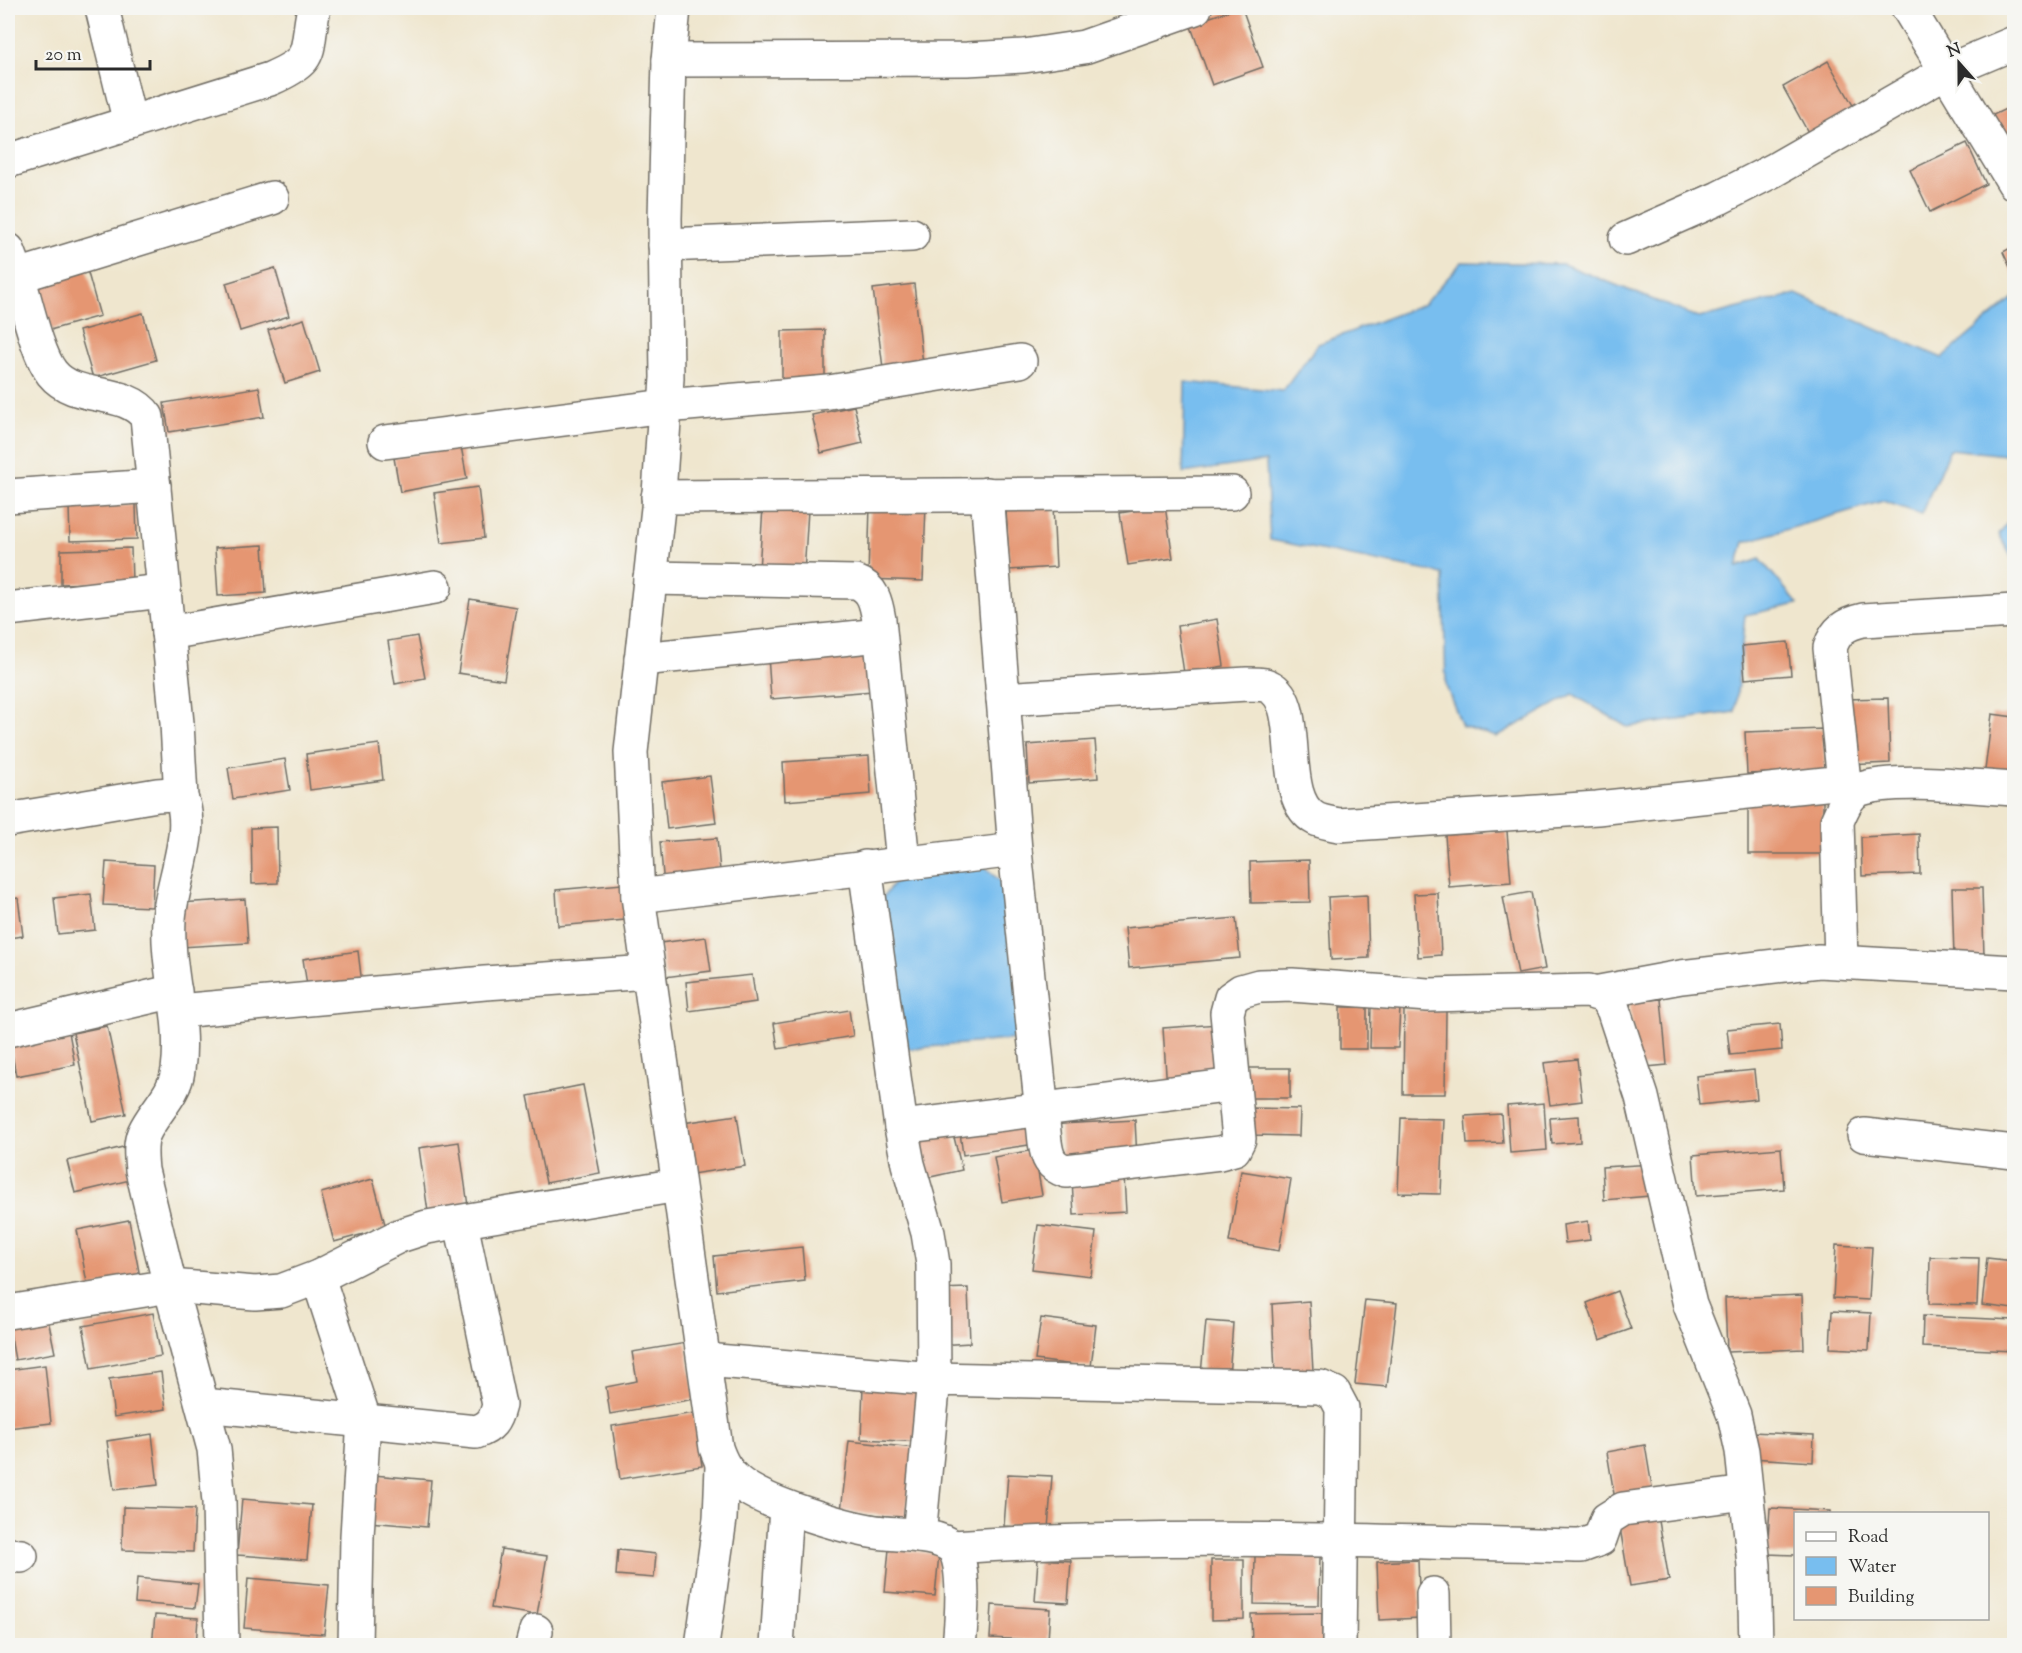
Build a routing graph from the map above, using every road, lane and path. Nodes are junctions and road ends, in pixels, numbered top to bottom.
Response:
1 (102, 8) edge
2 (314, 8) edge
3 (675, 8) edge
4 (1195, 8) edge
5 (1908, 8) edge
6 (2014, 43) edge
7 (669, 60) junction
8 (1946, 72) junction
9 (130, 123) junction
10 (8, 161) edge
11 (2014, 183) edge
12 (272, 198) dead end
13 (912, 235) dead end
14 (1626, 239) dead end
15 (665, 245) junction
16 (11, 268) edge
17 (1020, 361) dead end
18 (665, 406) junction
19 (386, 442) dead end
20 (154, 486) junction
21 (987, 494) junction
22 (1232, 494) dead end
23 (8, 496) edge
24 (658, 497) junction
25 (650, 578) junction
26 (435, 587) dead end
27 (162, 591) junction
28 (8, 609) edge
29 (2014, 611) edge
30 (168, 633) junction
31 (880, 634) junction
32 (641, 659) junction
33 (1003, 699) junction
34 (2014, 789) edge
35 (1845, 791) junction
36 (181, 798) junction
37 (8, 820) edge
38 (1016, 850) junction
39 (903, 862) junction
40 (865, 867) junction
41 (638, 896) junction
42 (1842, 961) junction
43 (649, 972) junction
44 (2014, 972) edge
45 (1594, 993) junction
46 (176, 1001) junction
47 (8, 1030) edge
48 (1234, 1085) junction
49 (1041, 1111) junction
50 (902, 1127) junction
51 (1864, 1135) dead end
52 (2014, 1152) edge
53 (678, 1185) junction
54 (461, 1223) junction
55 (318, 1277) junction
56 (170, 1286) junction
57 (8, 1312) edge
58 (705, 1360) junction
59 (934, 1379) junction
60 (203, 1405) junction
61 (364, 1419) junction
62 (722, 1466) junction
63 (1746, 1493) junction
64 (786, 1507) junction
65 (919, 1536) junction
66 (1340, 1540) junction
67 (953, 1547) junction
68 (1433, 1594) dead end
69 (222, 1646) edge
70 (355, 1646) edge
71 (702, 1646) edge
72 (777, 1646) edge
73 (958, 1646) edge
74 (1339, 1646) edge
75 (1434, 1646) edge
76 (1756, 1646) edge

1 - 9 street
2 - 9 street
3 - 7 street
4 - 7 street
5 - 8 street
6 - 8 street
7 - 15 street
8 - 11 street
8 - 14 street
9 - 10 street
12 - 16 street
13 - 15 street
15 - 18 street
16 - 20 street
17 - 18 street
18 - 19 street
18 - 24 street
20 - 23 street
20 - 27 street
21 - 22 street
21 - 24 street
21 - 33 street
24 - 25 street
25 - 31 street
25 - 32 street
26 - 30 street
27 - 28 street
27 - 30 street
29 - 35 street
30 - 36 street
31 - 32 street
31 - 39 street
32 - 41 street
33 - 35 street
33 - 38 street
34 - 35 street
35 - 42 street
36 - 37 street
36 - 46 street
38 - 39 street
38 - 49 street
39 - 40 street
40 - 41 street
40 - 50 street
41 - 43 street
42 - 44 street
42 - 45 street
43 - 46 street
43 - 53 street
45 - 48 street
45 - 63 street
46 - 47 street
46 - 56 street
48 - 49 street
48 - 49 street
49 - 50 street
50 - 59 street
51 - 52 street
53 - 54 street
53 - 58 street
54 - 55 street
54 - 61 street
55 - 56 street
55 - 61 street
56 - 57 street
56 - 60 street
58 - 59 street
58 - 62 street
59 - 65 street
59 - 66 street
60 - 61 street
60 - 69 street
61 - 70 street
62 - 64 street
62 - 71 street
63 - 66 street
63 - 76 street
64 - 65 street
64 - 72 street
65 - 67 street
66 - 67 street
66 - 74 street
67 - 73 street
68 - 75 street

